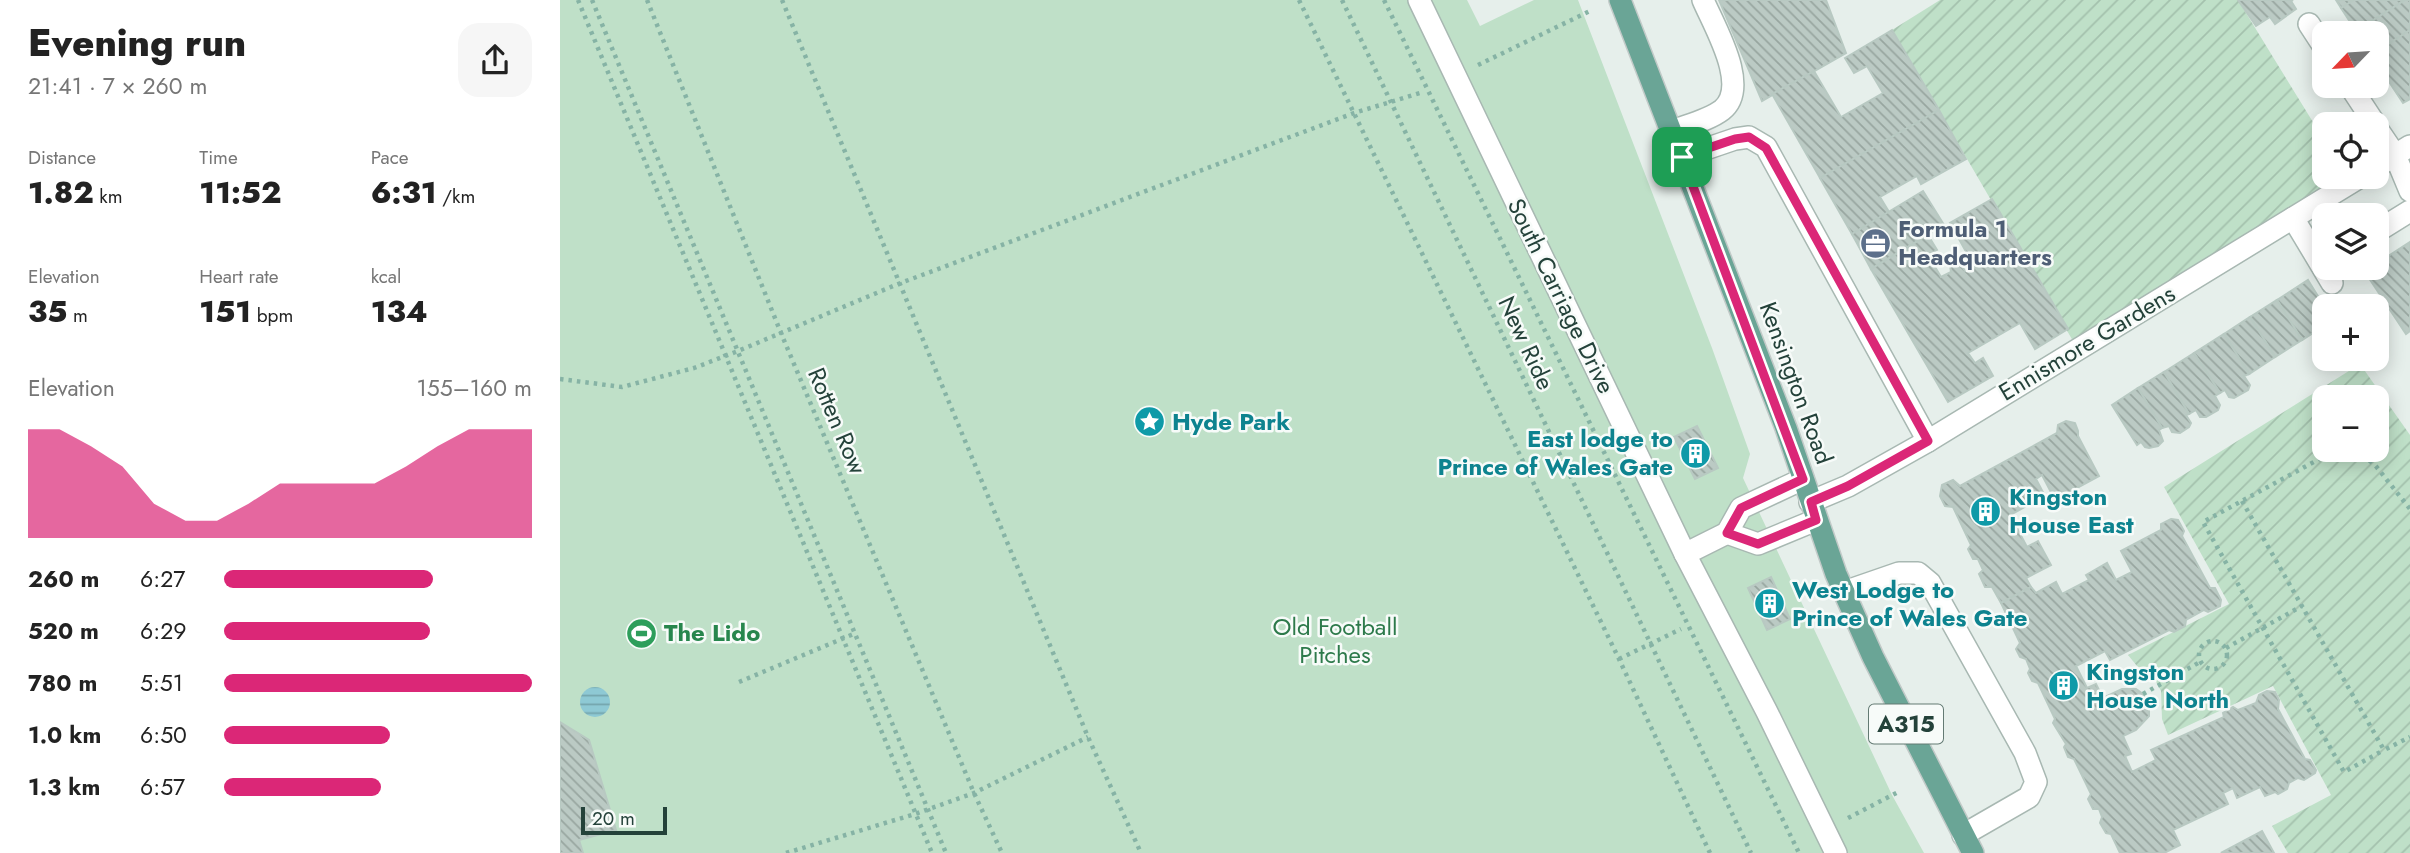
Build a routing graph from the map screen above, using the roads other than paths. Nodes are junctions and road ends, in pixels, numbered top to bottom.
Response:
1 (1419, 0) edge
2 (1620, 0) edge
3 (1703, 0) edge
4 (2309, 24) dead end
5 (2312, 29) edge
6 (1672, 131) junction
7 (2389, 137) edge
8 (2403, 150) edge
9 (1682, 157) junction
10 (2340, 189) edge
11 (2410, 191) edge
12 (2410, 211) edge
13 (2293, 218) junction
14 (2389, 224) edge
15 (2312, 249) edge
16 (1928, 441) junction
17 (1803, 479) junction
18 (1813, 511) junction
19 (1727, 533) junction
20 (1685, 554) junction
21 (1844, 592) junction
22 (1968, 844) edge
23 (1836, 853) edge

1 - 20 street, South Carriage Drive
2 - 6 main road, Kensington Road / A315
3 - 6 street
4 - 5 street
6 - 9 main road, Kensington Road / A315
7 - 8 street
8 - 11 street
9 - 16 street
9 - 17 main road, Kensington Road / A315
10 - 13 street, Ennismore Gardens
12 - 14 street
13 - 15 street
13 - 16 street, Ennismore Gardens
16 - 18 street, Ennismore Gardens
17 - 18 main road, Kensington Road / A315
17 - 19 street
18 - 19 street, Ennismore Gardens
18 - 21 main road, Kensington Road / A315
19 - 20 street
20 - 23 street, South Carriage Drive
21 - 22 main road, Kensington Road / A315
21 - 22 street

